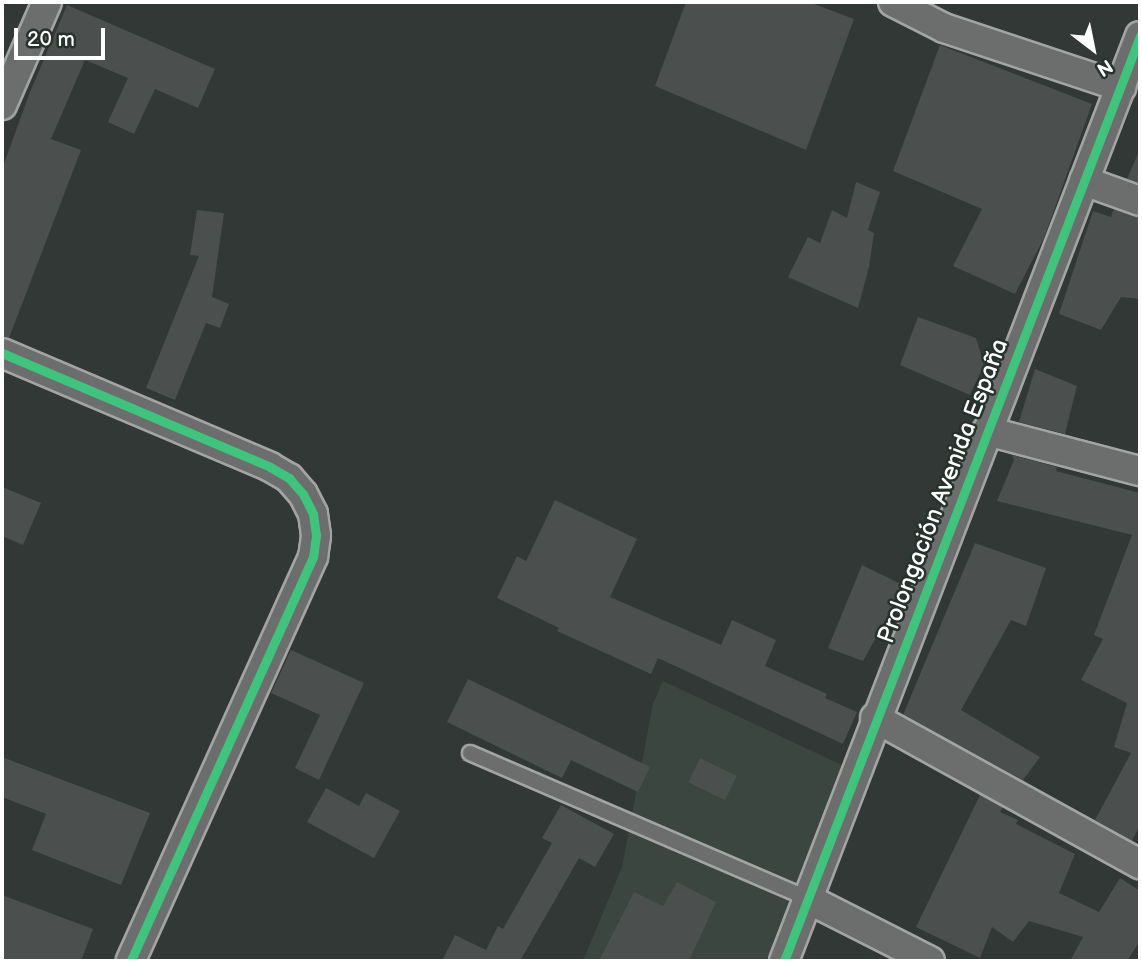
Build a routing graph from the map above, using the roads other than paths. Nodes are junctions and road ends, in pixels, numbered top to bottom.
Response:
1 (47, 2) edge
2 (893, 2) edge
3 (1140, 36) edge
4 (1121, 87) junction
5 (2, 105) edge
6 (1084, 181) junction
7 (1140, 201) edge
8 (2, 353) edge
9 (987, 432) junction
10 (1140, 471) edge
11 (875, 718) junction
12 (470, 754) dead end
13 (1140, 864) edge
14 (806, 898) junction
15 (131, 961) edge
16 (784, 961) edge
17 (930, 961) edge

1 - 5 street
2 - 4 street
3 - 4 street, Prolongación Avenida España
4 - 6 street, Prolongación Avenida España
6 - 7 street
6 - 9 street, Prolongación Avenida España
8 - 15 street
9 - 10 street
9 - 11 street, Prolongación Avenida España
11 - 13 street
11 - 14 street, Prolongación Avenida España
12 - 14 lane
14 - 16 street, Prolongación Avenida España
14 - 17 street

